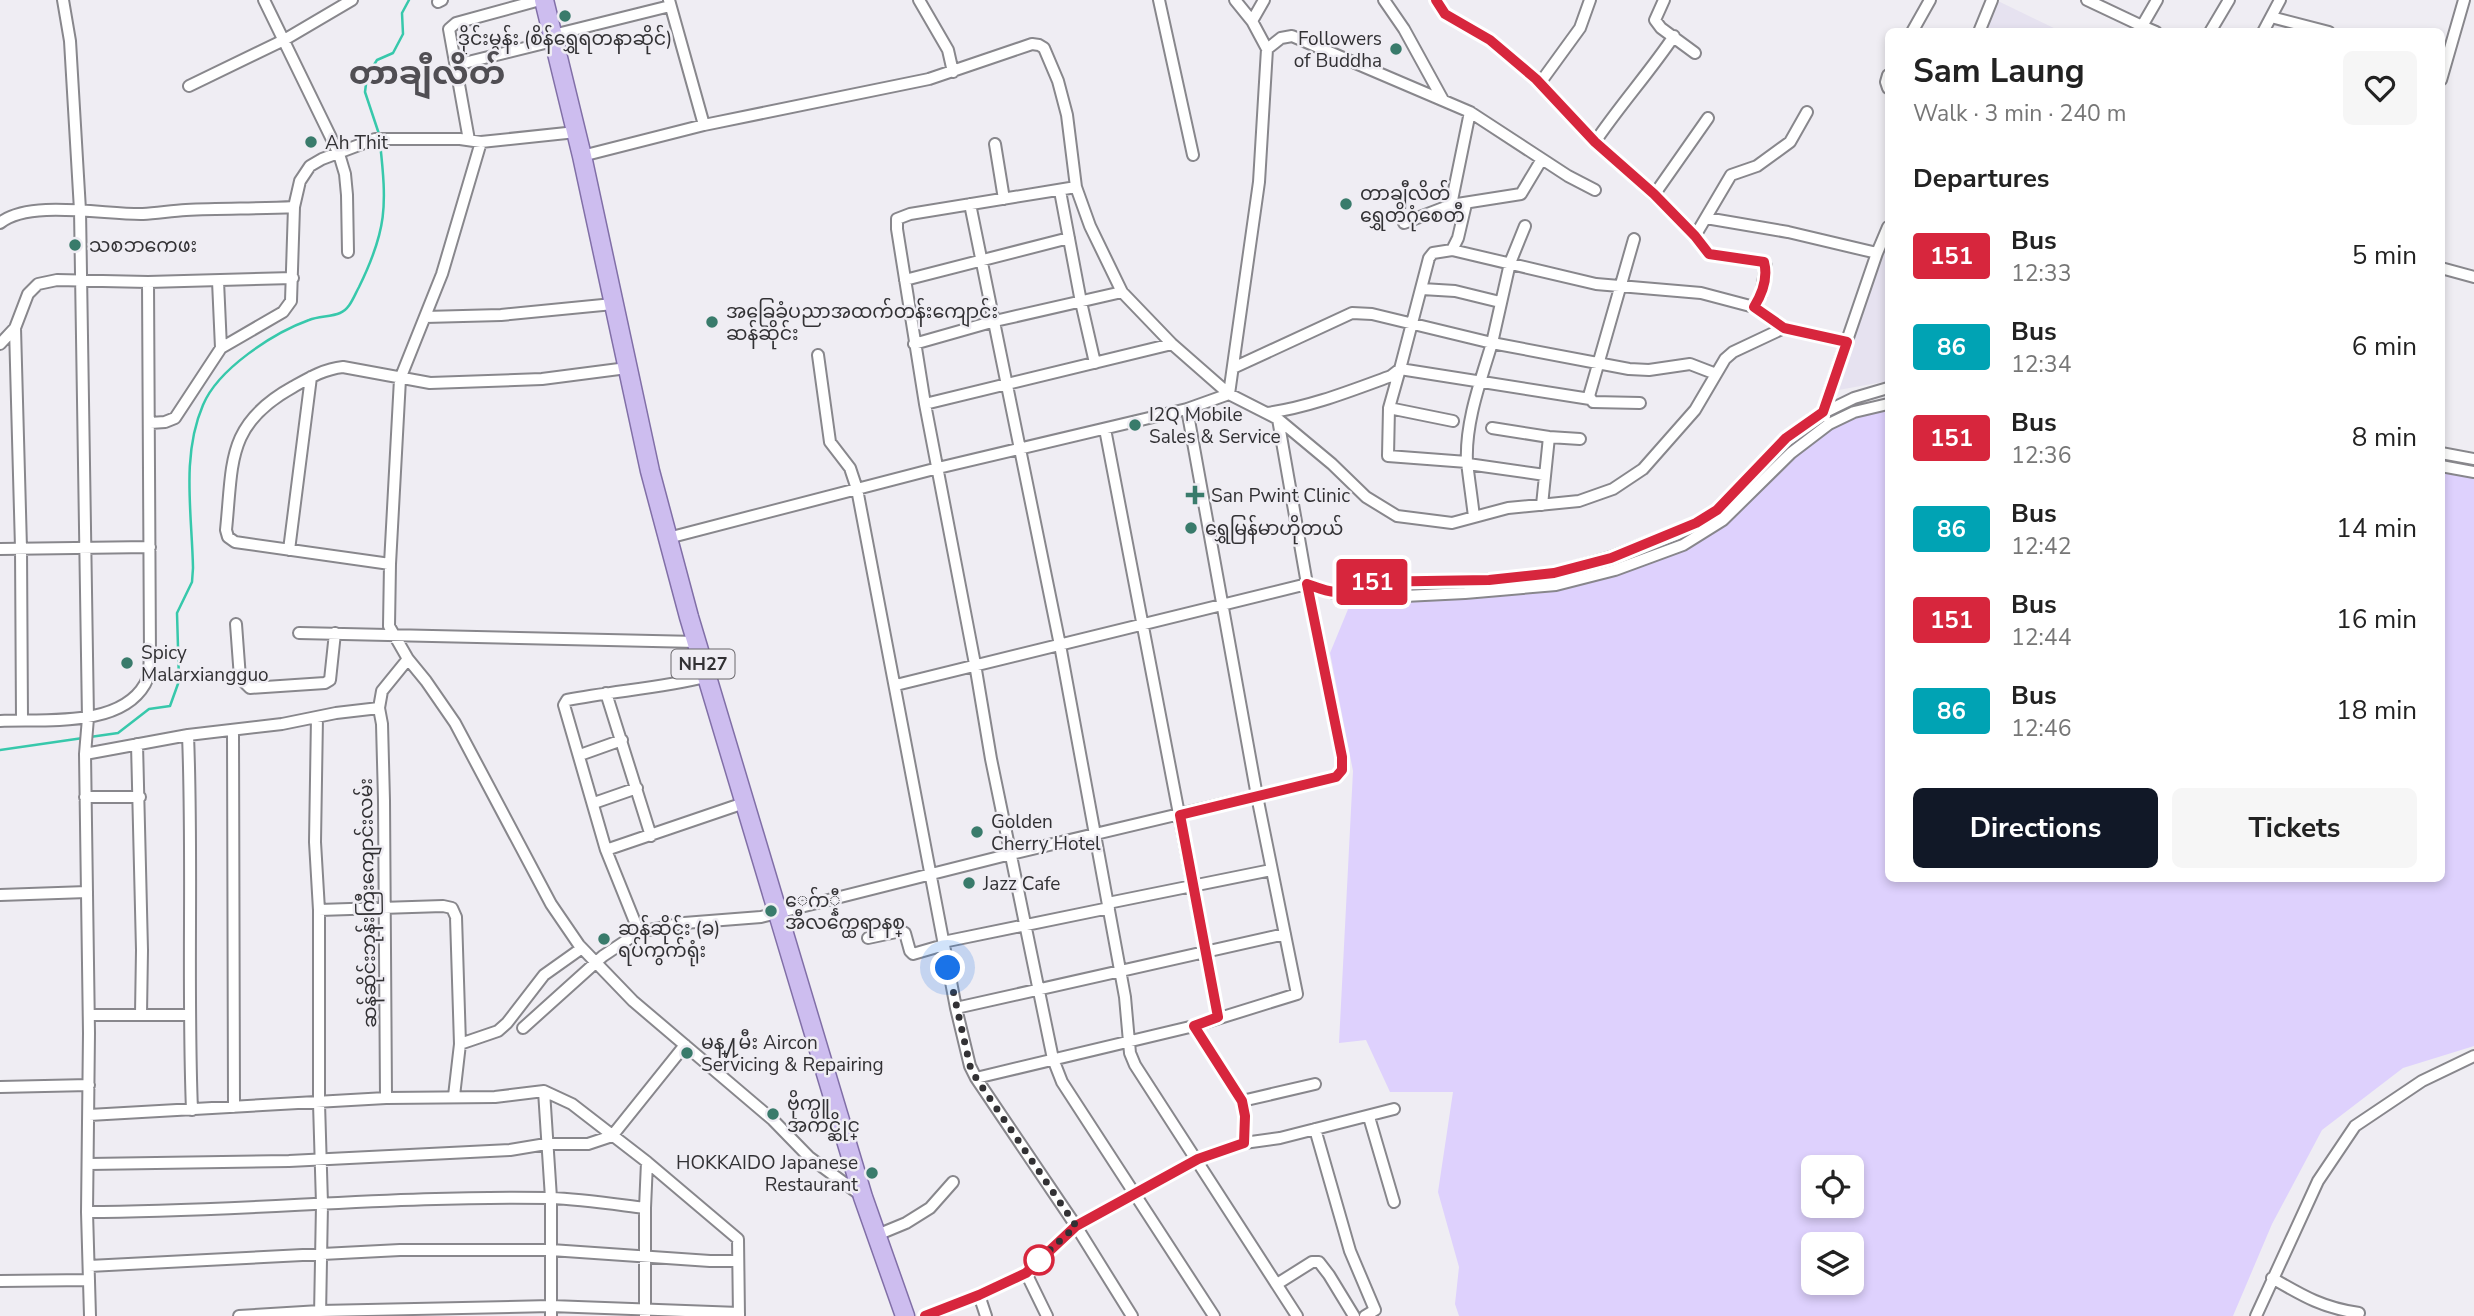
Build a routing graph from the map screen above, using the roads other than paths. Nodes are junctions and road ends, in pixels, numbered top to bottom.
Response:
1 (63, 0) edge
2 (264, 0) edge
3 (352, 0) edge
4 (542, 0) edge
5 (919, 0) edge
6 (1159, 0) edge
7 (1235, 0) edge
8 (1264, 0) edge
9 (1384, 0) edge
10 (1436, 0) edge
11 (1590, 0) edge
12 (1664, 0) edge
13 (1930, 0) edge
14 (1992, 0) edge
15 (2088, 0) edge
16 (2157, 0) edge
17 (2229, 0) edge
18 (2280, 0) edge
19 (2464, 0) edge
20 (669, 3) edge
21 (2271, 17) junction
22 (1252, 22) junction
23 (2142, 26) junction
24 (1914, 28) edge
25 (1981, 28) edge
26 (2147, 28) edge
27 (2212, 28) edge
28 (2265, 28) edge
29 (2313, 28) edge
30 (1674, 36) junction
31 (553, 38) junction
32 (284, 40) junction
33 (1267, 49) junction
34 (1695, 53) dead end
35 (2445, 61) edge
36 (456, 65) junction
37 (953, 72) junction
38 (1540, 83) junction
39 (189, 86) dead end
40 (1443, 100) junction
41 (1470, 112) junction
42 (1807, 112) dead end
43 (1708, 118) dead end
44 (704, 125) junction
45 (576, 132) junction
46 (469, 140) junction
47 (481, 142) junction
48 (1595, 142) junction
49 (995, 145) dead end
50 (339, 154) junction
51 (1193, 155) dead end
52 (582, 156) junction
53 (1542, 159) junction
54 (1076, 187) junction
55 (1595, 190) dead end
56 (1060, 191) junction
57 (1654, 194) junction
58 (1004, 199) junction
59 (970, 204) junction
60 (1466, 204) junction
61 (1451, 205) junction
62 (294, 207) junction
63 (80, 210) junction
64 (1706, 218) junction
65 (0, 223) edge
66 (1404, 223) dead end
67 (1525, 226) dead end
68 (1885, 234) edge
69 (1695, 236) junction
70 (1069, 239) junction
71 (1634, 239) dead end
72 (1452, 250) junction
73 (348, 252) dead end
74 (1877, 253) junction
75 (982, 261) junction
76 (1510, 263) junction
77 (2445, 269) edge
78 (2474, 277) edge
79 (293, 278) junction
80 (81, 280) junction
81 (905, 280) junction
82 (218, 281) junction
83 (148, 282) junction
84 (1621, 286) junction
85 (1422, 289) junction
86 (1122, 292) junction
87 (1080, 302) junction
88 (1500, 302) junction
89 (613, 304) junction
90 (1754, 307) junction
91 (425, 317) junction
92 (995, 321) junction
93 (1413, 323) junction
94 (15, 328) junction
95 (1784, 328) junction
96 (1847, 342) junction
97 (1492, 343) junction
98 (0, 344) edge
99 (914, 344) junction
100 (1172, 344) junction
101 (221, 348) junction
102 (818, 355) dead end
103 (1095, 363) junction
104 (1598, 364) junction
105 (627, 368) junction
106 (1233, 368) junction
107 (1400, 369) junction
108 (1716, 374) junction
109 (311, 377) junction
110 (400, 379) junction
111 (1481, 381) junction
112 (1008, 384) junction
113 (1885, 389) edge
114 (1229, 394) junction
115 (1590, 399) junction
116 (925, 404) junction
117 (1640, 404) dead end
118 (1885, 405) edge
119 (1389, 408) junction
120 (1187, 409) junction
121 (1823, 412) junction
122 (1266, 413) junction
123 (1278, 419) junction
124 (1453, 421) dead end
125 (150, 423) junction
126 (1829, 424) junction
127 (1492, 428) dead end
128 (1105, 429) junction
129 (1549, 437) junction
130 (1580, 439) dead end
131 (1020, 449) junction
132 (2445, 454) edge
133 (2474, 459) edge
134 (1467, 463) junction
135 (2445, 467) edge
136 (938, 468) junction
137 (2474, 472) edge
138 (1545, 475) junction
139 (857, 489) junction
140 (1542, 505) junction
141 (1474, 517) junction
142 (668, 538) junction
143 (86, 547) junction
144 (150, 547) junction
145 (22, 548) junction
146 (0, 549) edge
147 (289, 550) junction
148 (390, 565) junction
149 (1307, 584) junction
150 (1343, 593) junction
151 (1223, 604) junction
152 (1143, 623) junction
153 (236, 624) dead end
154 (299, 633) dead end
155 (335, 633) junction
156 (396, 637) junction
157 (697, 642) junction
158 (1060, 645) junction
159 (408, 659) junction
160 (975, 664) junction
161 (706, 677) junction
162 (895, 685) junction
163 (606, 693) junction
164 (379, 708) junction
165 (317, 717) junction
166 (88, 718) junction
167 (22, 720) junction
168 (0, 721) edge
169 (233, 731) junction
170 (188, 735) junction
171 (622, 740) junction
172 (138, 744) junction
173 (85, 754) junction
174 (580, 755) junction
175 (637, 788) junction
176 (1257, 796) junction
177 (85, 797) junction
178 (140, 797) junction
179 (594, 803) junction
180 (744, 803) junction
181 (1180, 815) junction
182 (1095, 835) junction
183 (651, 836) junction
184 (606, 850) junction
185 (1011, 854) junction
186 (1272, 870) junction
187 (930, 876) junction
188 (1193, 885) junction
189 (87, 892) junction
190 (0, 895) edge
191 (1108, 905) junction
192 (383, 909) junction
193 (319, 910) junction
194 (778, 912) junction
195 (1026, 924) junction
196 (639, 932) junction
197 (1285, 934) junction
198 (869, 938) dead end
199 (944, 944) junction
200 (582, 948) junction
201 (1206, 951) junction
202 (596, 963) junction
203 (1120, 970) junction
204 (1038, 989) junction
205 (956, 1008) junction
206 (141, 1014) junction
207 (89, 1015) junction
208 (190, 1015) junction
209 (1218, 1017) junction
210 (1194, 1026) junction
211 (523, 1028) dead end
212 (1130, 1040) junction
213 (460, 1044) junction
214 (685, 1045) junction
215 (2474, 1056) edge
216 (1053, 1059) junction
217 (976, 1078) junction
218 (1315, 1084) dead end
219 (89, 1085) junction
220 (0, 1087) edge
221 (544, 1091) junction
222 (454, 1096) junction
223 (386, 1098) junction
224 (1242, 1101) junction
225 (319, 1103) junction
226 (234, 1107) junction
227 (1394, 1109) dead end
228 (192, 1110) junction
229 (89, 1115) junction
230 (1370, 1116) junction
231 (1315, 1129) junction
232 (612, 1136) junction
233 (1244, 1143) junction
234 (546, 1144) junction
235 (1198, 1159) junction
236 (320, 1160) junction
237 (647, 1163) junction
238 (89, 1164) junction
239 (953, 1182) dead end
240 (1136, 1193) junction
241 (863, 1196) junction
242 (551, 1198) junction
243 (1394, 1202) dead end
244 (322, 1204) junction
245 (645, 1208) junction
246 (87, 1212) junction
247 (1076, 1226) junction
248 (877, 1235) junction
249 (551, 1250) junction
250 (321, 1254) junction
251 (645, 1257) junction
252 (738, 1261) junction
253 (89, 1266) junction
254 (1026, 1273) junction
255 (2272, 1278) junction
256 (89, 1280) junction
257 (0, 1281) edge
258 (1277, 1283) junction
259 (979, 1295) junction
260 (551, 1311) edge
261 (645, 1312) edge
262 (320, 1313) edge
263 (2359, 1313) dead end
264 (739, 1315) edge
265 (90, 1316) edge
266 (239, 1316) edge
267 (905, 1316) edge
268 (925, 1316) edge
269 (986, 1316) edge
270 (1047, 1316) edge
271 (1132, 1316) edge
272 (1214, 1316) edge
273 (1297, 1316) edge
274 (1354, 1316) edge
275 (1365, 1316) edge
276 (2256, 1316) edge

1 - 63 street
2 - 32 street
3 - 32 street
4 - 31 main road, NH27
4 - 36 street
5 - 37 street
6 - 51 street
7 - 22 street
8 - 22 street
9 - 40 street
10 - 38 street
11 - 38 street
12 - 30 street
13 - 24 street
14 - 25 street
15 - 23 street
16 - 23 street
17 - 27 street
18 - 21 street
19 - 35 street
20 - 31 street
20 - 44 street
21 - 28 street
21 - 29 street
22 - 33 street
23 - 26 street
30 - 34 street
30 - 48 street
31 - 36 street
31 - 45 main road, NH27
32 - 39 street
32 - 50 street
33 - 40 street
33 - 106 street
36 - 46 street
37 - 44 street
37 - 54 street
38 - 48 street
40 - 41 street
41 - 53 street
41 - 61 street
42 - 64 street
43 - 57 street
44 - 52 street
45 - 47 street
45 - 52 main road, NH27
46 - 47 street
46 - 50 street
47 - 91 street
48 - 57 street
49 - 58 street
50 - 62 street
50 - 73 street
52 - 89 main road, NH27
53 - 55 street
53 - 60 street
54 - 56 street
54 - 86 street
56 - 58 street
56 - 70 street
57 - 69 street
58 - 59 street
59 - 75 street
59 - 81 street
60 - 61 street
60 - 72 street
61 - 66 street
62 - 63 street
62 - 79 street
63 - 65 street
63 - 80 street
64 - 69 street
64 - 74 street
67 - 76 street
68 - 74 street
69 - 90 street
70 - 75 street
70 - 87 street
71 - 84 street
72 - 76 street
72 - 85 street
74 - 96 street
75 - 81 street
75 - 92 street
76 - 84 street
76 - 88 street
77 - 78 street
79 - 82 street
79 - 101 street
80 - 83 street
80 - 94 street
80 - 143 street
81 - 99 street
82 - 83 street
82 - 101 street
83 - 125 street
84 - 90 street
84 - 104 street
85 - 88 street
85 - 93 street
86 - 87 street
86 - 100 street
87 - 92 street
87 - 103 street
88 - 97 street
89 - 91 street
89 - 105 main road, NH27
90 - 95 street
91 - 110 street
92 - 99 street
92 - 112 street
93 - 97 street
93 - 106 street
93 - 107 street
94 - 98 street
94 - 145 street
95 - 96 street
95 - 108 street
96 - 121 street
97 - 104 street
97 - 111 street
99 - 116 street
100 - 103 street
100 - 114 street
101 - 125 street
102 - 139 street
103 - 112 street
104 - 108 street
104 - 115 street
105 - 110 street
105 - 142 main road, NH27
106 - 114 street
107 - 111 street
107 - 119 street
107 - 122 street
108 - 140 street
109 - 110 street
109 - 147 street
109 - 147 street
110 - 148 street
111 - 115 street
111 - 134 street
112 - 116 street
112 - 131 street
113 - 121 street
114 - 120 street
114 - 122 street
115 - 117 street
116 - 136 street
118 - 126 street
119 - 124 street
119 - 134 street
120 - 128 street
120 - 151 street
121 - 126 street
121 - 150 street
122 - 123 street
123 - 141 street
123 - 149 street
125 - 144 street
126 - 150 street
127 - 129 street
128 - 131 street
128 - 152 street
129 - 130 street
129 - 138 street
131 - 136 street
131 - 158 street
132 - 133 street
134 - 138 street
134 - 141 street
135 - 137 street
136 - 139 street
136 - 160 street
138 - 140 street
139 - 142 street
139 - 162 street
140 - 141 street
142 - 157 main road, NH27
143 - 144 street
143 - 145 street
143 - 166 street
144 - 166 street
145 - 146 street
145 - 167 street
147 - 148 street
148 - 156 street
149 - 150 street
149 - 151 street
149 - 176 street
151 - 152 street
151 - 176 street
152 - 158 street
152 - 181 street
153 - 155 street
154 - 155 street
155 - 156 street
156 - 157 street
156 - 159 street
157 - 161 main road, NH27
158 - 160 street
158 - 182 street
159 - 164 street
159 - 200 street
160 - 162 street
160 - 185 street
161 - 163 street
161 - 180 main road, NH27
162 - 187 street
163 - 171 street
163 - 174 street
164 - 165 street
164 - 192 street, ဆန်ဆိုင်းဘုန်းကြီးကျောင်းလမ်း
165 - 169 street
165 - 193 street
166 - 167 street
166 - 173 street
167 - 168 street
169 - 170 street
169 - 226 street
170 - 172 street
170 - 208 street
171 - 174 street
171 - 175 street
172 - 173 street
172 - 178 street
173 - 177 street
174 - 179 street
175 - 179 street
175 - 183 street
176 - 181 street
176 - 186 street
177 - 178 street
177 - 189 street
178 - 206 street
179 - 184 street
180 - 183 street
180 - 194 main road, NH27
181 - 182 street
181 - 188 street
182 - 185 street
182 - 191 street
183 - 184 street
184 - 196 street
185 - 187 street
185 - 195 street
186 - 188 street
186 - 197 street
187 - 194 street
187 - 199 street
188 - 191 street
188 - 201 street
189 - 190 street
189 - 207 street
191 - 195 street
191 - 203 street
192 - 193 street
192 - 213 street
192 - 223 street, ဆန်ဆိုင်းဘုန်းကြီးကျောင်းလမ်း
193 - 225 street
194 - 196 street
194 - 241 main road, NH27
195 - 199 street
195 - 204 street
196 - 202 street
197 - 201 street
197 - 209 street
198 - 199 street
199 - 205 street
200 - 202 street
200 - 213 street
201 - 203 street
201 - 209 street
202 - 211 street
202 - 214 street
203 - 204 street
203 - 212 street
204 - 205 street
204 - 216 street
205 - 217 street
206 - 207 street
206 - 208 street
207 - 219 street
208 - 228 street
209 - 210 street
210 - 212 street
210 - 224 street
212 - 216 street
212 - 235 street
213 - 222 street
214 - 232 street
214 - 241 street
215 - 255 street
216 - 217 street
216 - 240 street
217 - 247 street
218 - 224 street
219 - 220 street
219 - 229 street
221 - 222 street
221 - 232 street
221 - 234 street
222 - 223 street
223 - 225 street
224 - 233 street
225 - 226 street
225 - 236 street
226 - 228 street
227 - 230 street
228 - 229 street
229 - 238 street
230 - 231 street
230 - 243 street
231 - 233 street
231 - 275 street
232 - 234 street
232 - 237 street
233 - 235 street
234 - 236 street
234 - 242 street
235 - 240 street
235 - 258 street
236 - 238 street
236 - 244 street
237 - 245 street
237 - 252 street
238 - 246 street
239 - 248 street
240 - 247 street
240 - 272 street
241 - 248 main road, NH27
242 - 244 street
242 - 245 street
242 - 249 street
244 - 246 street
244 - 250 street
245 - 251 street
246 - 253 street
247 - 254 street
247 - 271 street
248 - 267 main road, NH27
249 - 250 street
249 - 251 street
249 - 260 street
250 - 253 street
250 - 262 street
251 - 252 street
251 - 261 street
252 - 264 street
253 - 256 street
254 - 259 street
254 - 270 street
255 - 263 street
255 - 276 street
256 - 257 street
256 - 265 street
258 - 273 street
258 - 274 street
259 - 268 street
259 - 269 street
260 - 261 street
260 - 262 street
261 - 264 street
262 - 266 street

